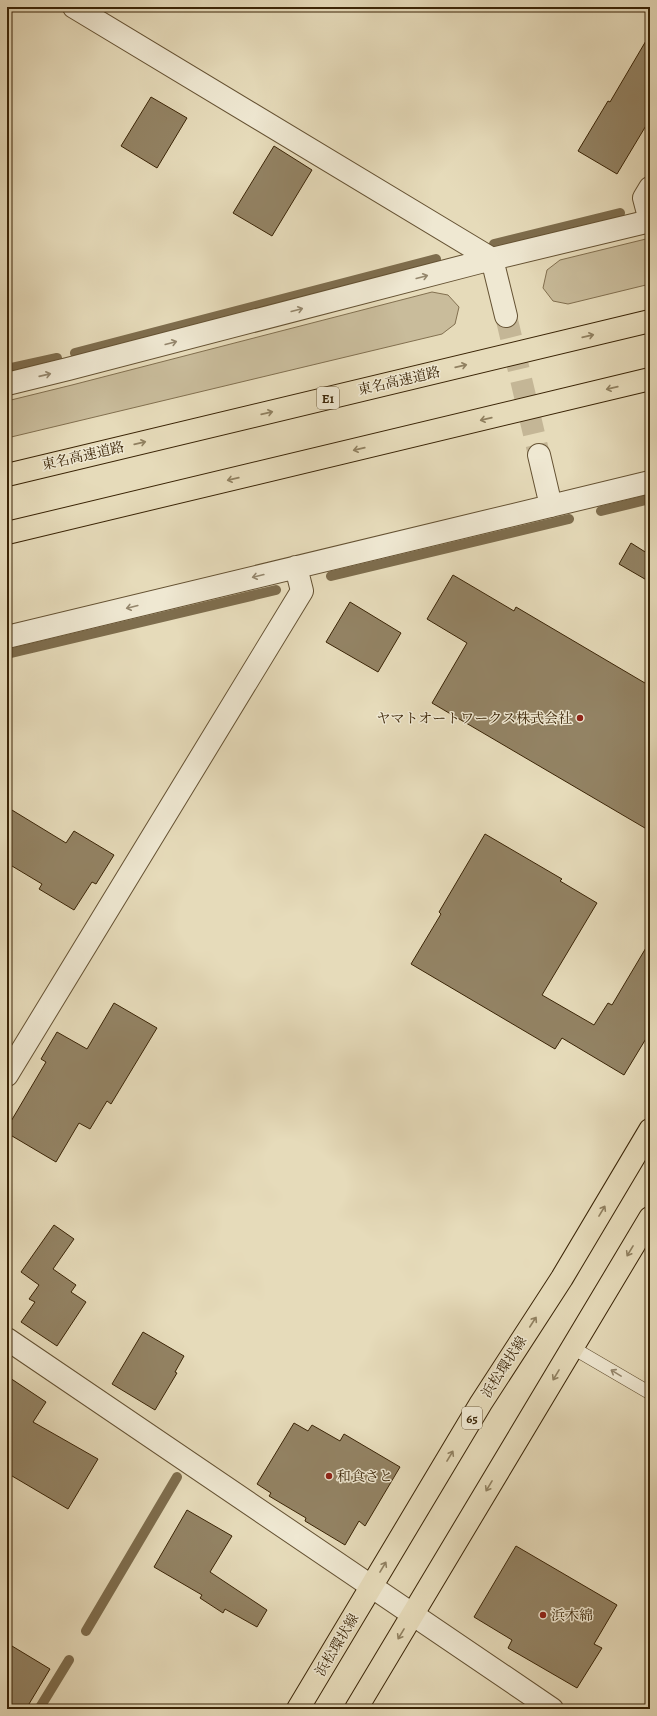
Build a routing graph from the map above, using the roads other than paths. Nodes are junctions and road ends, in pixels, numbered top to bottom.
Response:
1 (74, 7) edge
2 (650, 188) edge
3 (650, 221) edge
4 (492, 259) junction
5 (506, 316) tunnel mouth
6 (650, 321) edge
7 (650, 379) edge
8 (7, 384) edge
9 (539, 456) tunnel mouth
10 (7, 475) edge
11 (650, 482) edge
12 (551, 506) junction
13 (7, 533) edge
14 (296, 567) junction
15 (7, 637) edge
16 (7, 1075) edge
17 (650, 1130) edge
18 (650, 1218) edge
19 (7, 1339) edge
20 (572, 1348) junction
21 (650, 1393) edge
22 (372, 1586) junction
23 (413, 1614) junction
24 (298, 1709) edge
25 (356, 1709) edge
26 (552, 1709) edge

1 - 4 street
2 - 3 street
3 - 4 street
4 - 5 street
8 -> 4 street
10 -> 6 main road, 東名高速道路 / E1
7 -> 13 main road
9 - 12 street
11 - 12 street
12 - 14 street
14 -> 15 street
14 - 16 street
22 -> 17 main road, 浜松環状線 / 65
18 -> 20 main road
19 - 22 street
21 -> 20 lane
20 -> 23 main road
22 - 23 street
22 - 24 main road, 浜松環状線 / 65
23 -> 25 main road
23 - 26 street

